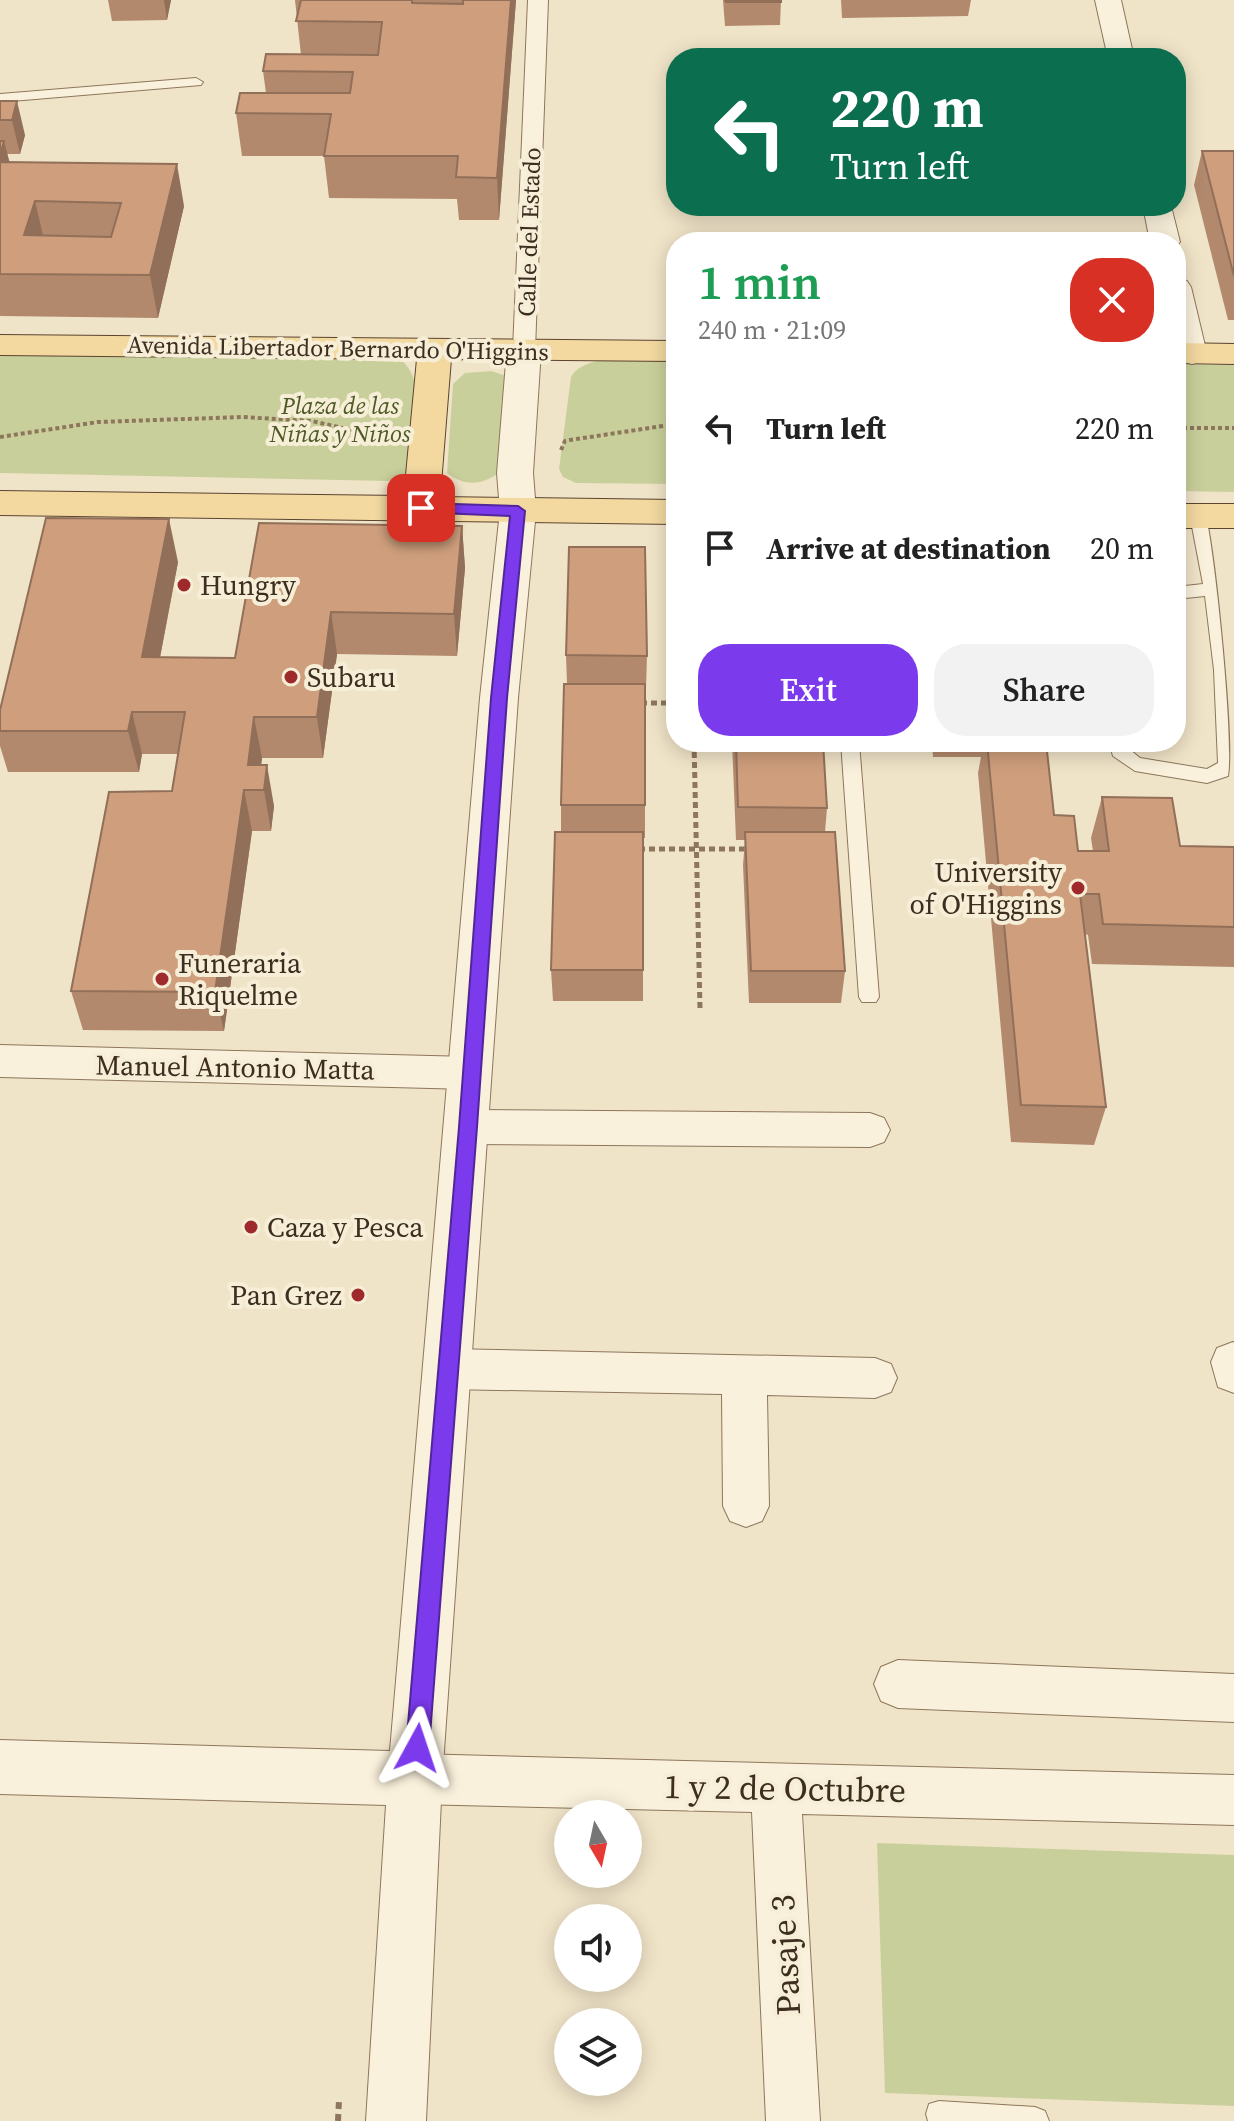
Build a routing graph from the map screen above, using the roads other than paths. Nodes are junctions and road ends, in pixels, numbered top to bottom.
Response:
1 (538, 0) edge
2 (1108, 0) edge
3 (1119, 48) edge
4 (196, 82) dead end
5 (0, 98) edge
6 (0, 345) edge
7 (435, 349) junction
8 (524, 350) junction
9 (666, 351) edge
10 (1186, 354) edge
11 (1234, 354) edge
12 (0, 503) edge
13 (421, 508) junction
14 (518, 511) junction
15 (666, 512) edge
16 (1187, 516) edge
17 (1234, 516) edge
18 (1212, 589) junction
19 (1186, 592) edge
20 (851, 752) edge
21 (1120, 752) edge
22 (869, 997) dead end
23 (0, 1061) edge
24 (470, 1073) junction
25 (468, 1127) junction
26 (870, 1130) dead end
27 (448, 1369) junction
28 (744, 1375) junction
29 (875, 1378) dead end
30 (746, 1506) dead end
31 (898, 1684) dead end
32 (1234, 1698) edge
33 (0, 1767) edge
34 (415, 1779) junction
35 (776, 1788) junction
36 (1234, 1800) edge
37 (939, 2114) dead end
38 (396, 2121) edge
39 (793, 2121) edge
40 (1035, 2121) edge

1 - 8 street, Calle del Estado
2 - 3 street
4 - 5 lane
6 - 7 main road, Avenida Libertador Bernardo O'Higgins
7 - 8 main road, Avenida Libertador Bernardo O'Higgins
7 - 13 main road
8 - 9 main road, Avenida Libertador Bernardo O'Higgins
8 - 14 street, Calle del Estado
10 - 11 main road
12 - 13 main road
13 - 14 main road
14 - 15 main road
14 - 24 street, Calle del Estado
16 - 17 main road
16 - 18 lane
18 - 19 lane
18 - 21 lane
20 - 22 lane
23 - 24 street, Manuel Antonio Matta
24 - 25 street, Calle del Estado
25 - 26 street
25 - 27 street, Calle del Estado
27 - 28 street
27 - 34 street, Calle del Estado
28 - 29 street
28 - 30 street
31 - 32 street
33 - 34 street, 1 y 2 de Octubre
34 - 35 street, 1 y 2 de Octubre
34 - 38 street, Calle del Estado
35 - 36 street, 1 y 2 de Octubre
35 - 39 street, Pasaje 3
37 - 40 lane

